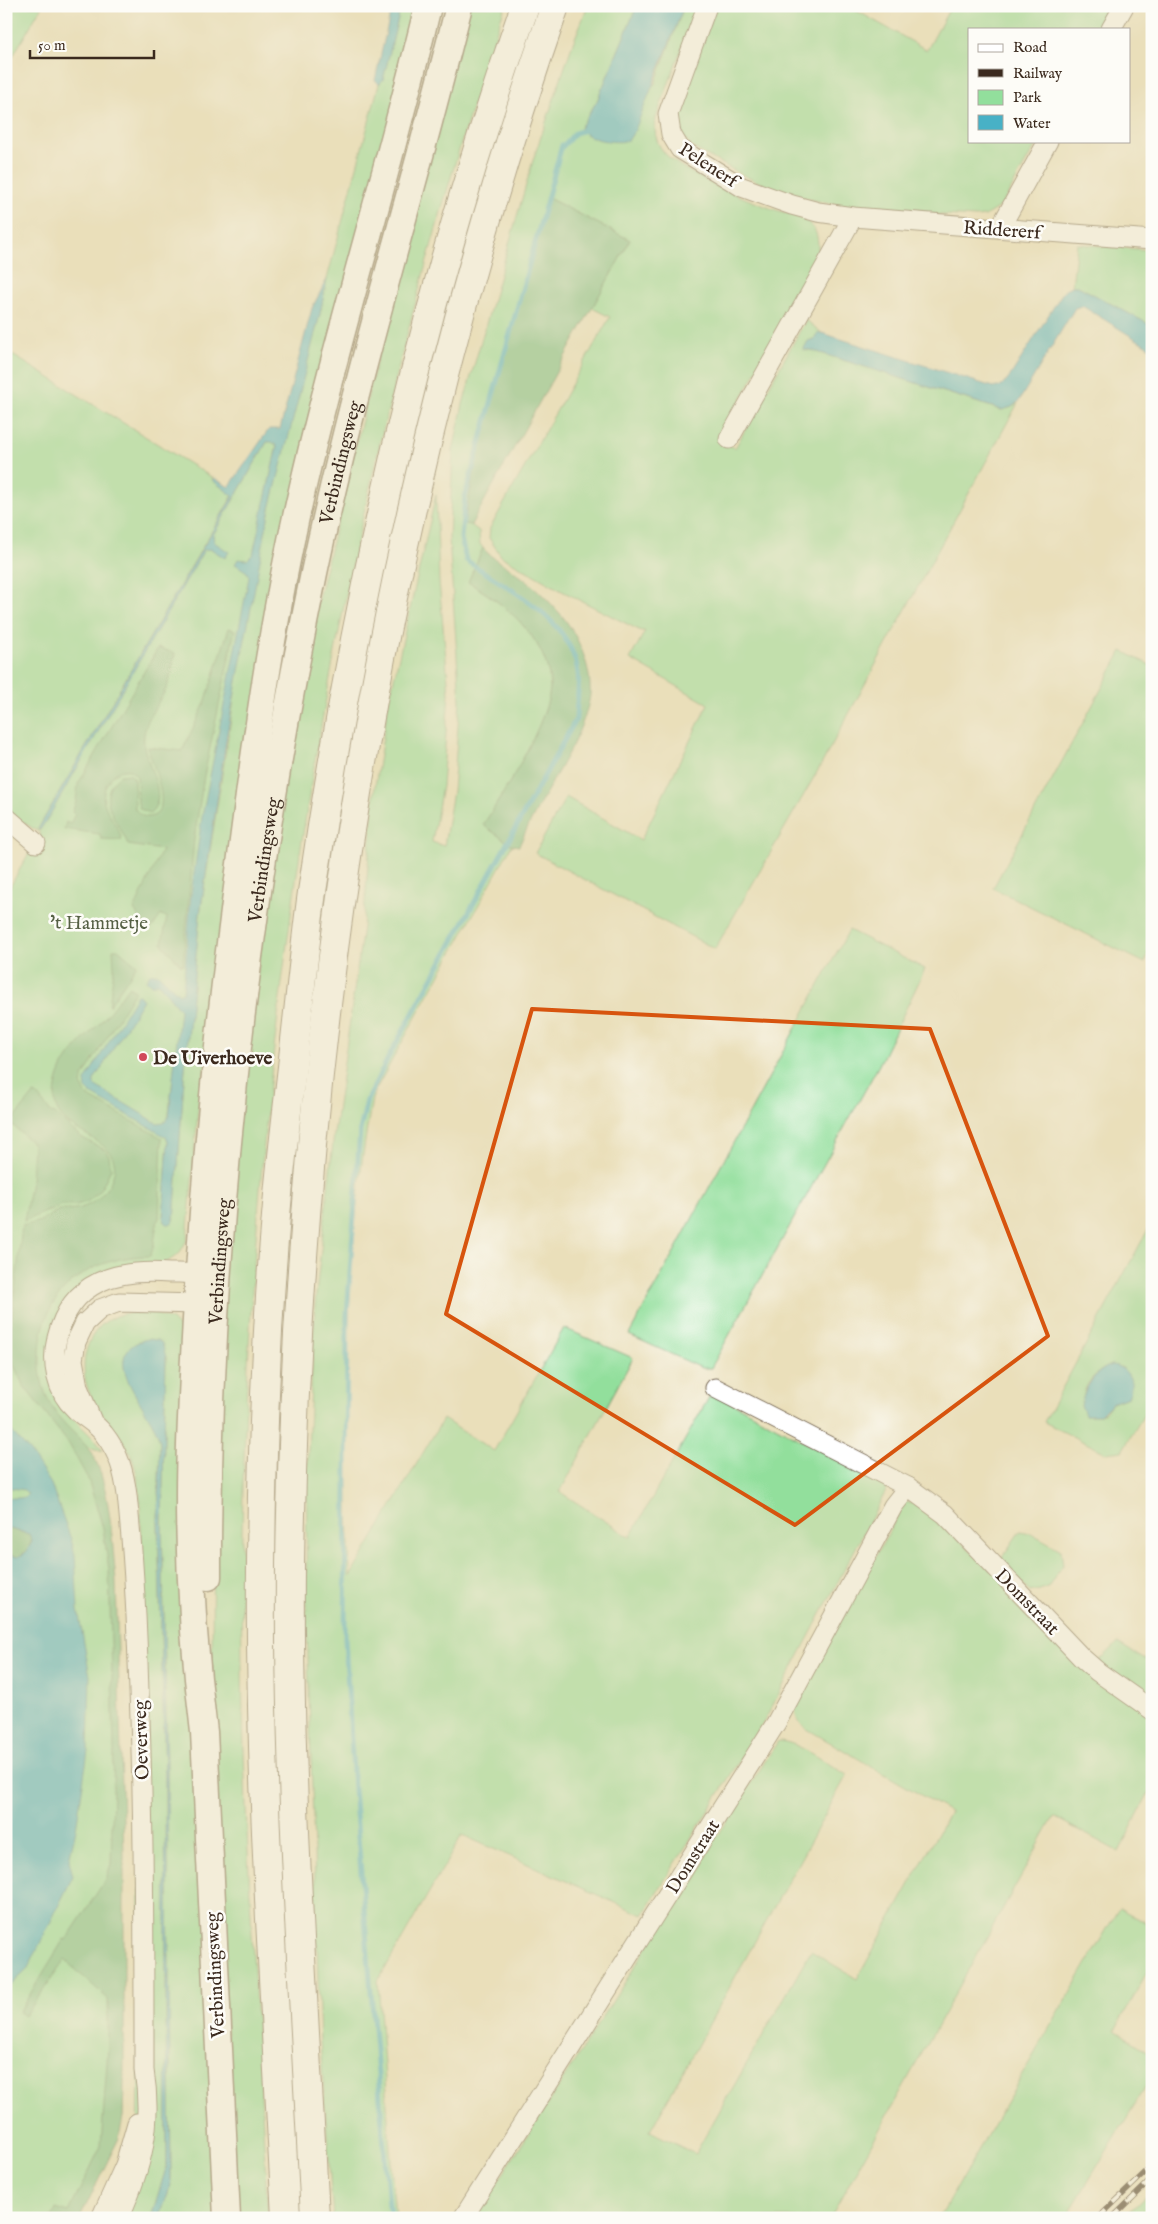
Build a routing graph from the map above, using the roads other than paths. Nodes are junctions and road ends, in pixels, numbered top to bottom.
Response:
1 (428, 6) edge
2 (460, 6) edge
3 (525, 6) edge
4 (555, 6) edge
5 (565, 6) edge
6 (707, 6) edge
7 (1124, 6) edge
8 (1112, 28) edge
9 (543, 43) junction
10 (1047, 142) edge
11 (853, 217) junction
12 (1000, 228) junction
13 (1152, 240) edge
14 (729, 439) dead end
15 (6, 816) edge
16 (36, 843) dead end
17 (208, 1281) junction
18 (197, 1304) junction
19 (715, 1388) dead end
20 (92, 1421) junction
21 (908, 1487) junction
22 (1152, 1710) edge
23 (204, 1732) junction
24 (144, 2070) junction
25 (101, 2218) edge
26 (119, 2218) edge
27 (227, 2218) edge
28 (286, 2218) edge
29 (315, 2218) edge
30 (463, 2218) edge

1 - 17 main road, Verbindingsweg
2 - 17 main road, Verbindingsweg
3 - 28 highway
4 - 9 highway
5 - 9 highway
6 - 11 street, Pelenerf
7 - 8 street
9 - 29 highway
10 - 12 street
11 - 12 street, Riddererf
11 - 14 street
12 - 13 street, Riddererf
15 - 16 street
17 - 18 main road, Verbindingsweg
17 - 20 street, Oeverweg
17 - 23 main road, Verbindingsweg
18 - 20 street, Oeverweg
18 - 23 main road, Verbindingsweg
19 - 21 street, Domstraat
20 - 24 street, Oeverweg
21 - 22 street, Domstraat
21 - 30 street, Domstraat
23 - 27 main road, Verbindingsweg
24 - 25 street, Oeverweg
24 - 26 street, Oeverweg

